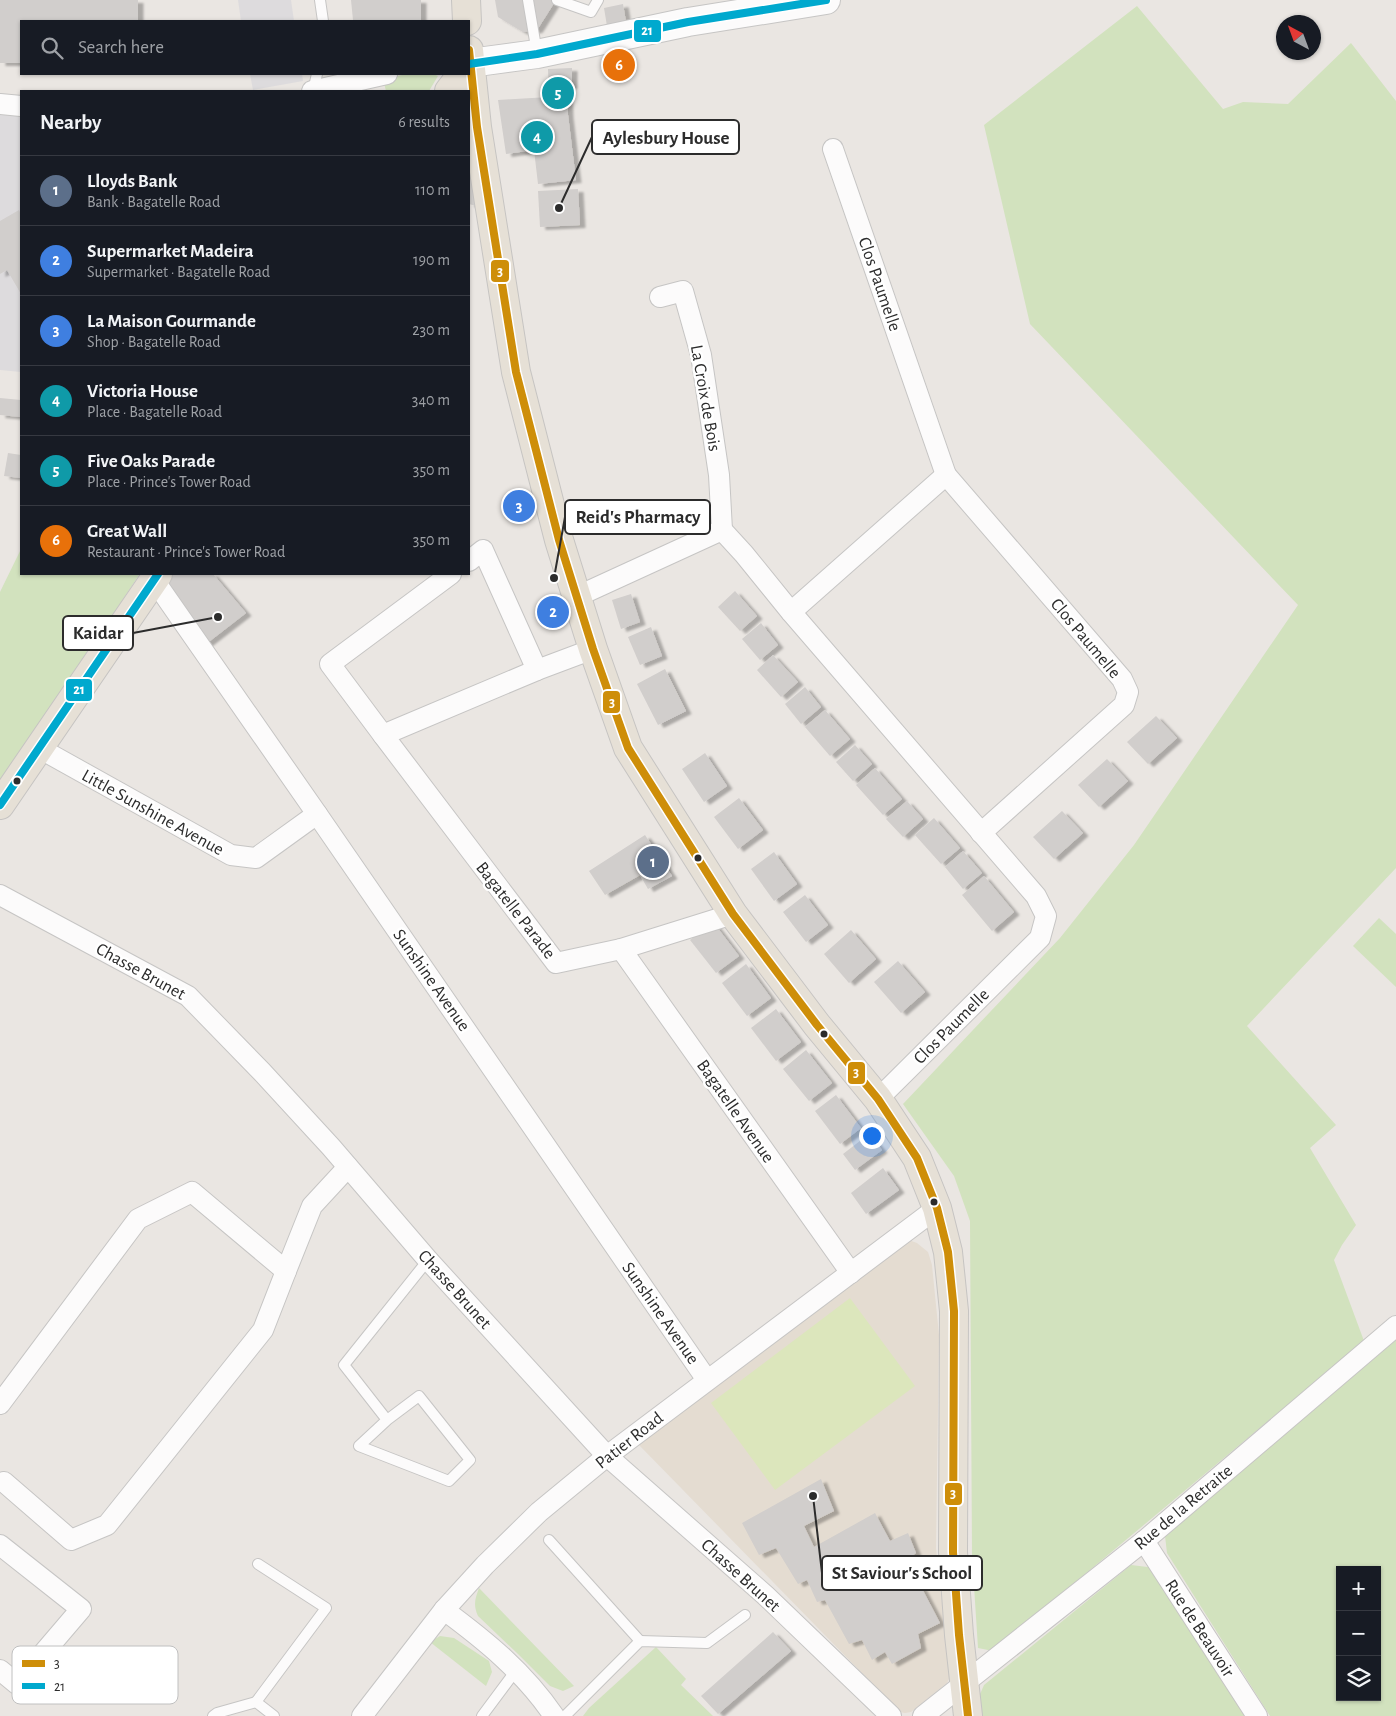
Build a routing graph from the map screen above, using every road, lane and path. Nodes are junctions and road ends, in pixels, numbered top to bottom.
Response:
1 (320, 0) edge
2 (466, 0) edge
3 (528, 0) edge
4 (557, 0) edge
5 (598, 0) edge
6 (826, 0) edge
7 (323, 20) edge
8 (467, 20) edge
9 (537, 54) junction
10 (470, 63) edge
11 (318, 75) edge
12 (383, 75) edge
13 (460, 75) edge
14 (469, 75) edge
15 (312, 90) edge
16 (316, 90) edge
17 (450, 90) edge
18 (0, 104) edge
19 (20, 106) edge
20 (473, 123) edge
21 (833, 149) dead end
22 (660, 298) dead end
23 (946, 475) junction
24 (722, 530) junction
25 (470, 560) edge
26 (450, 575) edge
27 (156, 577) edge
28 (578, 596) junction
29 (791, 612) junction
30 (593, 649) junction
31 (537, 670) junction
32 (383, 735) junction
33 (39, 748) junction
34 (0, 805) edge
35 (318, 814) junction
36 (982, 833) junction
37 (0, 894) edge
38 (733, 914) junction
39 (621, 949) junction
40 (878, 1099) junction
41 (348, 1167) junction
42 (937, 1208) junction
43 (428, 1260) junction
44 (286, 1271) junction
45 (851, 1273) junction
46 (1396, 1326) edge
47 (707, 1380) junction
48 (0, 1404) edge
49 (387, 1420) junction
50 (607, 1456) junction
51 (4, 1482) dead end
52 (549, 1540) dead end
53 (1144, 1541) junction
54 (0, 1545) edge
55 (258, 1564) dead end
56 (444, 1610) junction
57 (745, 1614) dead end
58 (640, 1641) junction
59 (49, 1646) edge
60 (517, 1669) junction
61 (0, 1670) edge
62 (12, 1680) edge
63 (965, 1682) junction
64 (256, 1702) junction
65 (213, 1716) edge
66 (274, 1716) edge
67 (362, 1716) edge
68 (482, 1716) edge
69 (554, 1716) edge
70 (565, 1716) edge
71 (890, 1716) edge
72 (924, 1716) edge
73 (968, 1716) edge
74 (1257, 1716) edge

1 - 7 lane
2 - 8 main road
3 - 9 lane
4 - 5 lane
6 - 9 main road
9 - 10 main road
11 - 15 lane
12 - 16 street
13 - 17 main road
14 - 20 main road
18 - 19 street
20 - 28 main road
21 - 23 street, Clos Paumelle
22 - 24 street, La Croix de Bois
23 - 29 street
23 - 36 street, Clos Paumelle
24 - 28 street
24 - 29 street, Clos Paumelle
25 - 31 street
26 - 32 street, Bagatelle Parade
27 - 33 main road
27 - 35 street, Sunshine Avenue
28 - 30 main road
29 - 36 street, Clos Paumelle
30 - 31 street
30 - 38 main road
31 - 32 street
32 - 39 street, Bagatelle Parade
33 - 34 main road
33 - 35 street, Little Sunshine Avenue
35 - 47 street, Sunshine Avenue
36 - 40 street, Clos Paumelle
37 - 41 street, Chasse Brunet
38 - 39 street, Bagatelle Parade
38 - 40 main road
39 - 45 street, Bagatelle Avenue
40 - 42 main road
41 - 43 street, Chasse Brunet
41 - 44 street
42 - 45 street, Patier Road
42 - 63 main road
43 - 49 lane
43 - 50 street, Chasse Brunet
44 - 48 street
44 - 51 street
45 - 47 street, Patier Road
46 - 53 street, Rue de la Retraite
47 - 50 street, Patier Road
49 - 49 lane
50 - 56 street, Patier Road
50 - 71 street, Chasse Brunet
52 - 58 lane
53 - 63 street, Rue de la Retraite
53 - 74 street, Rue de Beauvoir
54 - 59 street
55 - 64 lane
56 - 60 street
56 - 67 street, Patier Road
57 - 58 lane
58 - 70 lane
60 - 68 lane
60 - 69 street
61 - 62 street
63 - 72 street
63 - 73 main road
64 - 65 lane
64 - 66 lane

